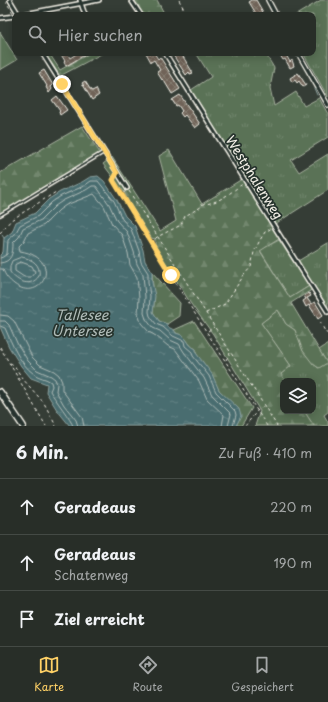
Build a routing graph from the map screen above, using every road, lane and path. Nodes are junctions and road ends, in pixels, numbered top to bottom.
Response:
1 (5, 0) edge
2 (10, 0) edge
3 (94, 0) edge
4 (99, 0) edge
5 (131, 0) edge
6 (179, 0) edge
7 (268, 0) edge
8 (81, 2) edge
9 (12, 12) edge
10 (17, 12) edge
11 (46, 12) edge
12 (84, 12) edge
13 (139, 12) edge
14 (185, 12) edge
15 (274, 12) edge
16 (12, 16) edge
17 (0, 18) edge
18 (44, 56) edge
19 (167, 56) edge
20 (300, 56) edge
21 (328, 105) edge
22 (104, 152) junction
23 (117, 173) junction
24 (246, 182) junction
25 (127, 188) junction
26 (56, 192) dead end
27 (122, 197) junction
28 (0, 215) edge
29 (274, 227) junction
30 (0, 233) edge
31 (157, 237) junction
32 (151, 243) junction
33 (328, 312) edge
34 (206, 313) junction
35 (320, 322) dead end
36 (215, 327) junction
37 (207, 331) junction
38 (328, 333) edge
39 (0, 347) edge
40 (231, 352) junction
41 (226, 360) junction
42 (9, 362) junction
43 (0, 392) edge
44 (265, 406) junction
45 (258, 410) junction
46 (22, 426) edge
47 (46, 426) edge
48 (56, 426) edge
49 (245, 426) edge
50 (267, 426) edge
51 (278, 426) edge

1 - 9 path
2 - 10 street
3 - 4 street
3 - 8 street
5 - 13 street
6 - 14 path
7 - 15 street
8 - 11 street
8 - 12 street
16 - 17 street
18 - 22 street
19 - 24 street, Westphalenweg
20 - 21 street
22 - 23 street
22 - 28 lane
23 - 25 street
23 - 27 path
24 - 29 street, Westphalenweg
24 - 31 path
25 - 27 path
25 - 31 path
26 - 30 path
27 - 32 path
29 - 33 street, Westphalenweg
29 - 34 path
31 - 32 path
31 - 34 path
32 - 37 path
34 - 36 path
35 - 38 path
36 - 37 path
36 - 40 path
37 - 41 path
39 - 42 path
40 - 41 path
40 - 44 path
41 - 45 path
42 - 47 path
42 - 48 path
43 - 46 highway
44 - 45 path
44 - 51 path
45 - 49 path
45 - 50 path

